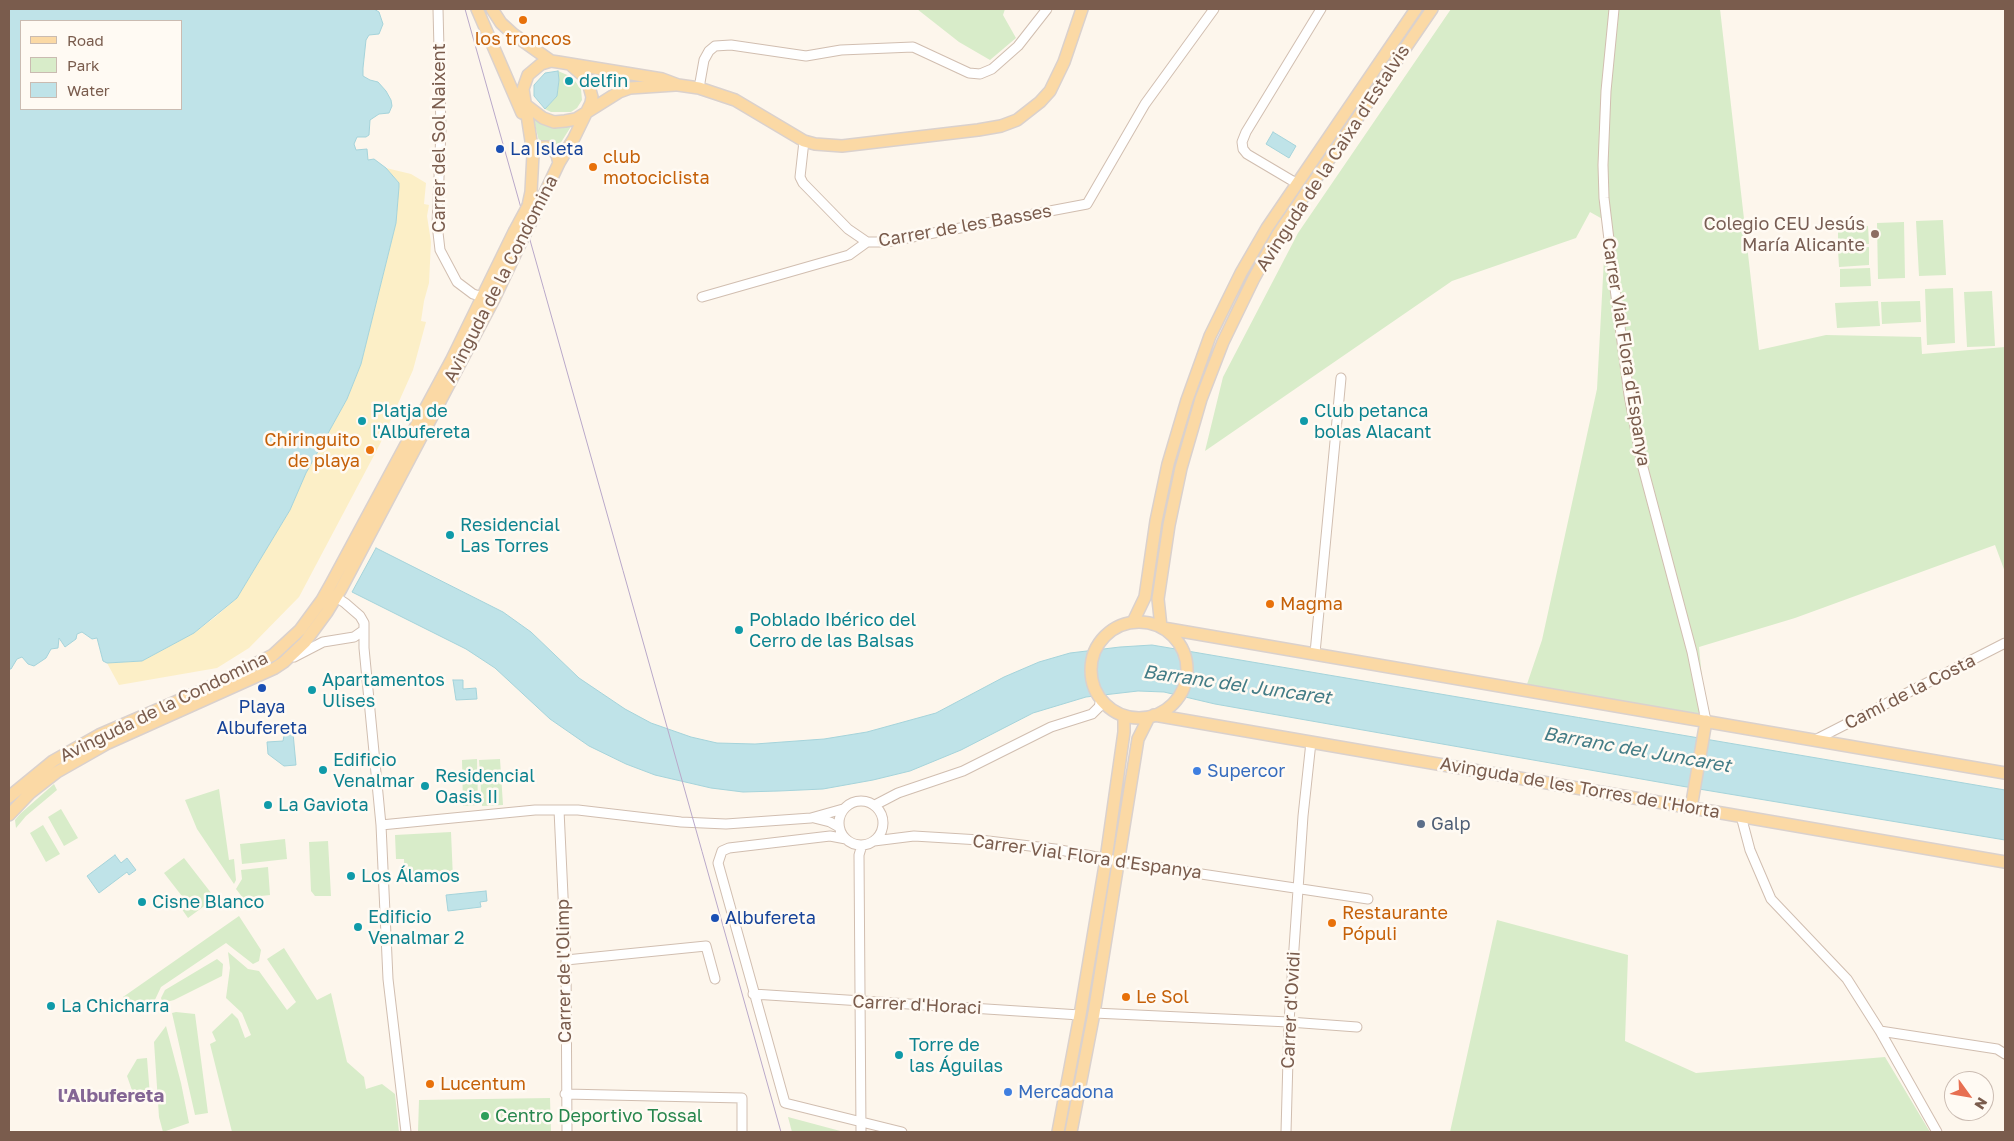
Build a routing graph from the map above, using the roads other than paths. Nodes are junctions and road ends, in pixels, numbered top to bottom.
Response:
1 (438, 9) edge
2 (477, 9) edge
3 (492, 9) edge
4 (1046, 9) edge
5 (1082, 9) edge
6 (1214, 9) edge
7 (1321, 9) edge
8 (1416, 9) edge
9 (1432, 9) edge
10 (1614, 9) edge
11 (551, 61) junction
12 (568, 64) junction
13 (508, 82) junction
14 (678, 85) junction
15 (699, 88) junction
16 (611, 96) junction
17 (525, 103) junction
18 (586, 113) junction
19 (529, 128) junction
20 (574, 138) junction
21 (804, 141) junction
22 (533, 154) junction
23 (559, 163) junction
24 (1296, 183) junction
25 (867, 242) junction
26 (702, 296) dead end
27 (488, 298) junction
28 (1341, 378) dead end
29 (336, 590) junction
30 (1133, 622) junction
31 (1162, 627) junction
32 (364, 630) junction
33 (354, 637) junction
34 (2005, 643) edge
35 (364, 648) junction
36 (1315, 653) junction
37 (284, 662) junction
38 (1100, 699) junction
39 (1124, 716) junction
40 (1152, 716) junction
41 (1706, 721) junction
42 (1815, 740) junction
43 (1311, 742) junction
44 (2005, 773) edge
45 (9, 797) edge
46 (875, 805) junction
47 (1691, 808) junction
48 (843, 809) junction
49 (559, 810) junction
50 (9, 815) edge
51 (1741, 816) junction
52 (811, 818) junction
53 (381, 825) junction
54 (839, 827) junction
55 (846, 839) junction
56 (874, 841) junction
57 (862, 845) junction
58 (1106, 859) junction
59 (1118, 861) junction
60 (2005, 862) edge
61 (1298, 888) junction
62 (1368, 899) dead end
63 (566, 960) junction
64 (715, 979) dead end
65 (753, 994) junction
66 (859, 1002) junction
67 (1094, 1013) junction
68 (1080, 1015) junction
69 (1289, 1022) junction
70 (1357, 1027) dead end
71 (1880, 1031) junction
72 (2005, 1054) edge
73 (565, 1094) junction
74 (860, 1122) junction
75 (406, 1132) edge
76 (567, 1132) edge
77 (742, 1132) edge
78 (860, 1132) edge
79 (902, 1132) edge
80 (1058, 1132) edge
81 (1071, 1132) edge
82 (1286, 1132) edge
83 (1937, 1132) edge

1 - 27 street, Carrer del Sol Naixent
2 - 13 main road
3 - 11 main road
4 - 15 street
5 - 21 main road
6 - 25 street, Carrer de les Basses
7 - 24 street
8 - 24 main road, Avinguda de la Caixa d'Estalvis
9 - 31 main road, Avinguda de la Caixa d'Estalvis
10 - 41 street, Carrer Vial Flora d'Espanya
11 - 12 main road
11 - 17 main road
12 - 14 main road
12 - 18 main road
13 - 17 main road
13 - 19 main road
14 - 15 main road
14 - 16 main road
15 - 21 main road
16 - 18 main road
16 - 20 main road, Avinguda de la Condomina
17 - 18 main road
17 - 19 main road, Avinguda de la Condomina
18 - 20 main road, Avinguda de la Condomina
19 - 22 main road, Avinguda de la Condomina
20 - 23 main road, Avinguda de la Condomina
21 - 25 street
22 - 23 main road, Avinguda de la Condomina
22 - 27 main road, Avinguda de la Condomina, bridge
23 - 27 main road, Avinguda de la Condomina, bridge
24 - 30 main road, Avinguda de la Caixa d'Estalvis
25 - 26 street, Carrer de les Basses
27 - 29 main road, Avinguda de la Condomina
28 - 36 street
29 - 32 street
29 - 37 main road, Avinguda de la Condomina
29 - 45 main road, Avinguda de la Condomina
30 - 31 main road
30 - 38 main road
31 - 36 main road
31 - 40 main road
32 - 33 street
32 - 35 street
33 - 35 street
33 - 37 street
34 - 42 street, Camí de la Costa
35 - 53 street
36 - 41 main road
37 - 50 main road, Avinguda de la Condomina
38 - 39 main road
38 - 46 street
39 - 40 main road
39 - 58 main road
40 - 43 main road, Avinguda de les Torres de l'Horta
40 - 59 main road
41 - 42 main road
41 - 47 main road, Carrer Vial Flora d'Espanya
42 - 44 main road
43 - 47 main road, Avinguda de les Torres de l'Horta
43 - 61 street
46 - 48 street
46 - 56 street
47 - 51 main road, Avinguda de les Torres de l'Horta
48 - 52 street
48 - 54 street
49 - 52 street
49 - 53 street
49 - 63 street, Carrer de l'Olimp
51 - 60 main road, Avinguda de les Torres de l'Horta
51 - 71 street
52 - 54 street
53 - 75 street
54 - 55 street
55 - 57 street
55 - 65 street
56 - 57 street
56 - 58 street, Carrer Vial Flora d'Espanya
57 - 66 street
58 - 59 street, Carrer Vial Flora d'Espanya
58 - 68 main road
59 - 61 street, Carrer Vial Flora d'Espanya
59 - 67 main road
61 - 62 street, Carrer Vial Flora d'Espanya
61 - 69 street, Carrer d'Ovidi
63 - 64 street
63 - 73 street, Carrer de l'Olimp
65 - 66 street, Carrer d'Horaci
65 - 74 street
66 - 68 street, Carrer d'Horaci
66 - 74 street
67 - 69 street
67 - 81 main road
68 - 80 main road
69 - 70 street
69 - 82 street, Carrer d'Ovidi
71 - 72 street
71 - 83 street
73 - 76 street, Carrer de l'Olimp
73 - 77 street
74 - 78 street
74 - 79 street

